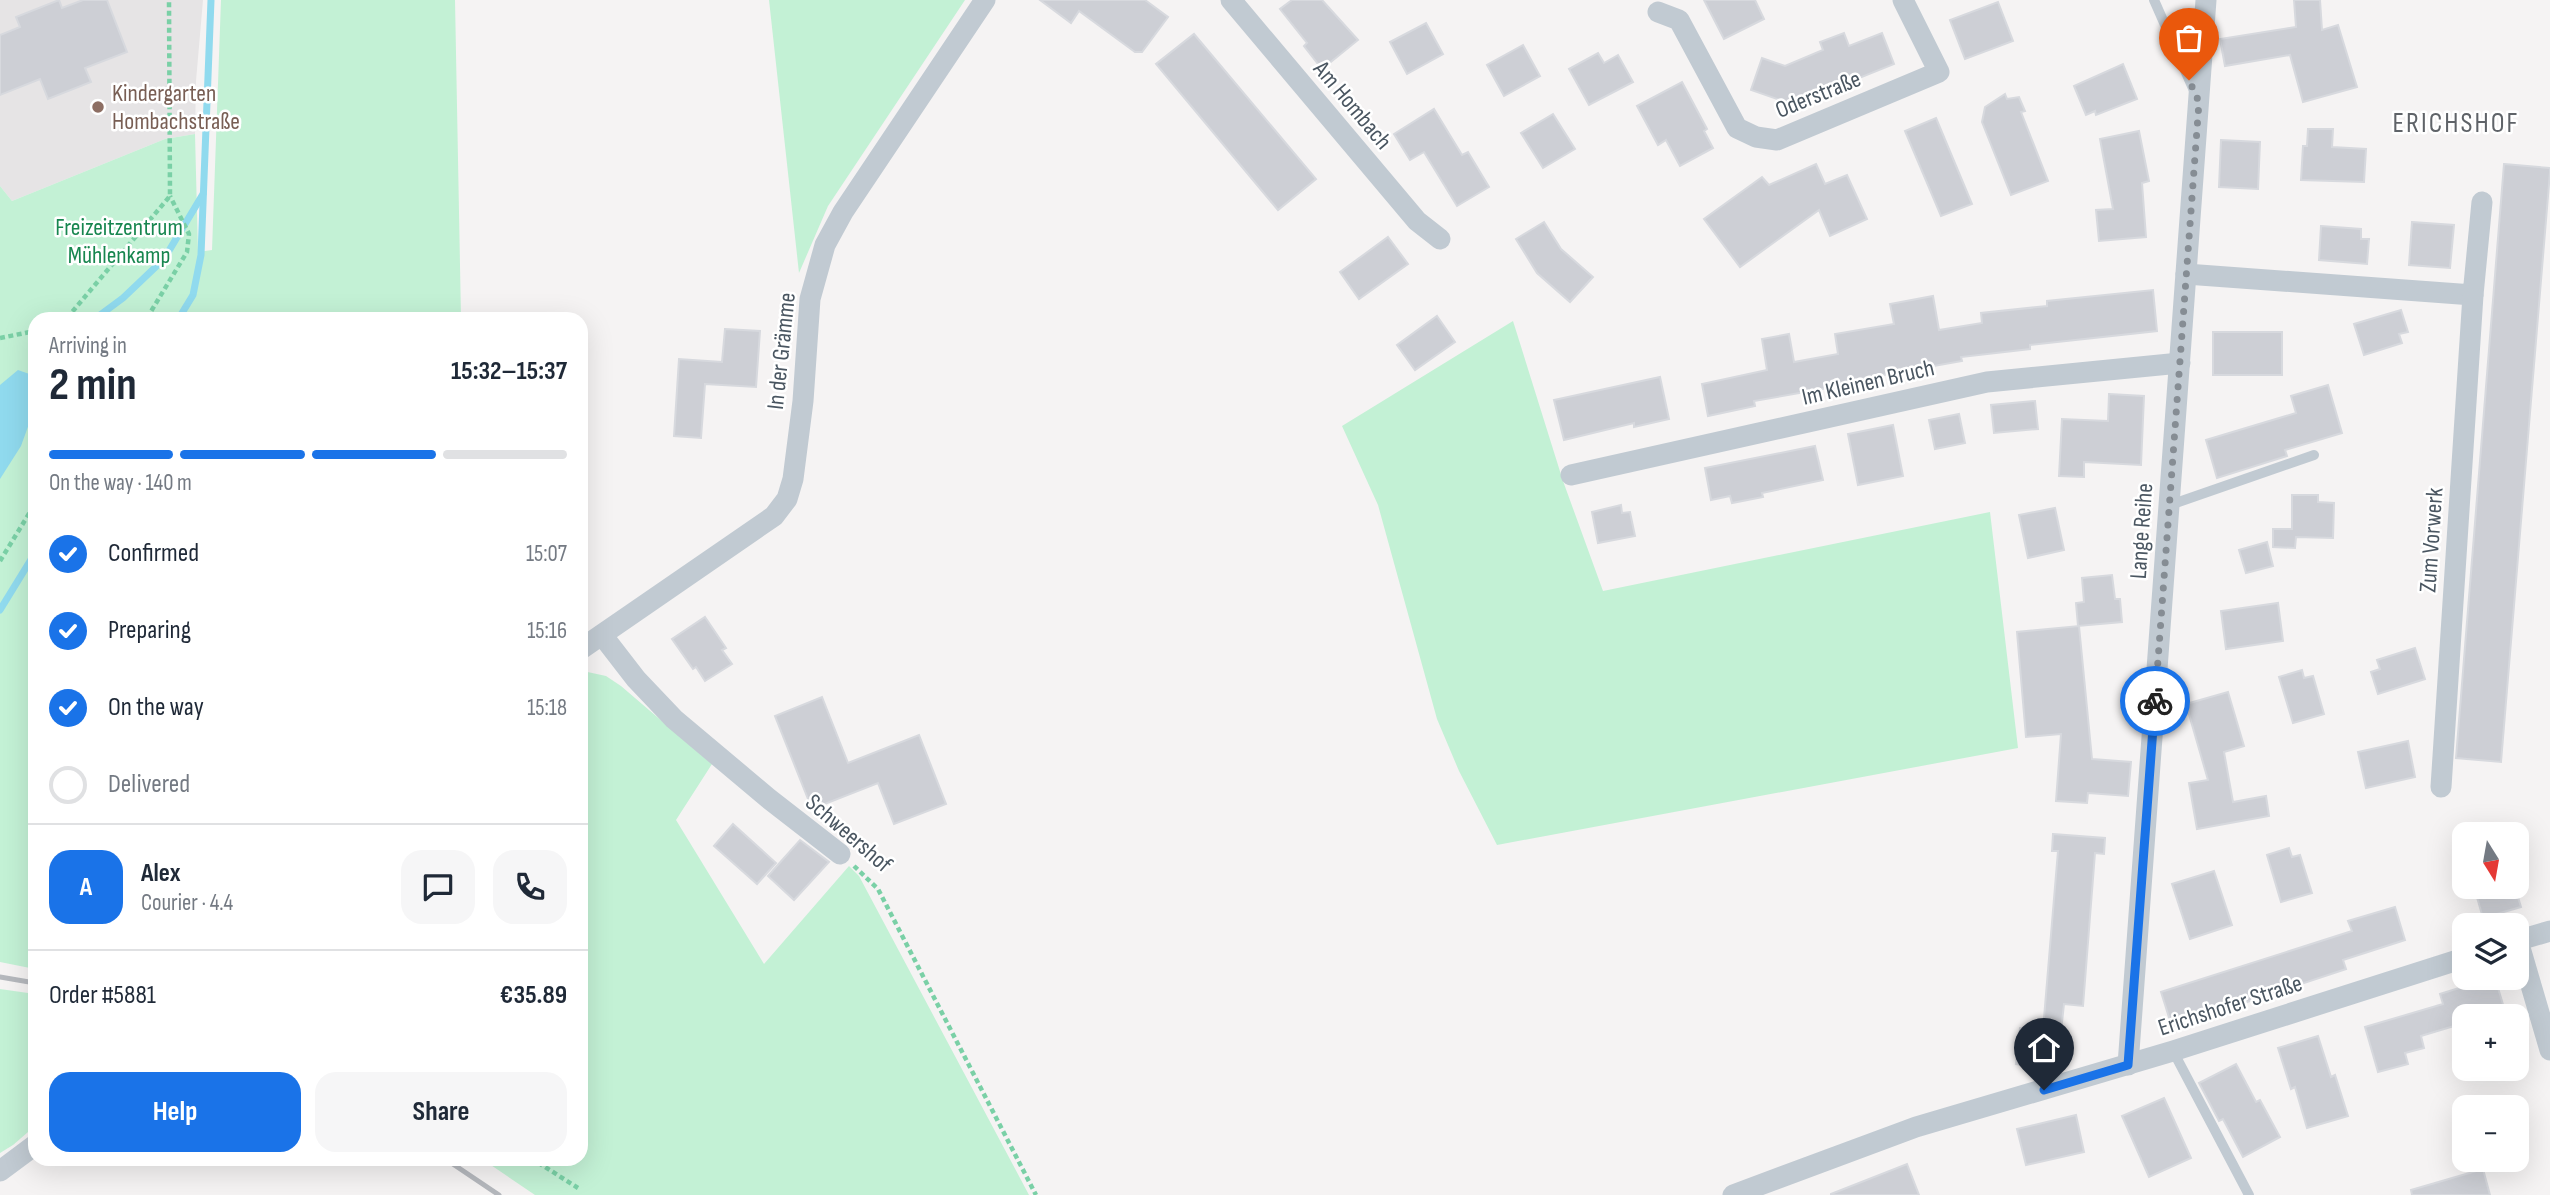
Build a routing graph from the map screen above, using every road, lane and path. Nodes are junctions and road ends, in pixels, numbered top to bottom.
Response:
1 (169, 0) edge
2 (985, 0) edge
3 (1231, 0) edge
4 (1903, 0) edge
5 (2154, 0) edge
6 (2206, 0) edge
7 (1658, 12) dead end
8 (2199, 102) junction
9 (170, 196) junction
10 (2482, 202) dead end
11 (1440, 239) dead end
12 (2186, 274) junction
13 (2473, 295) junction
14 (72, 312) edge
15 (151, 312) edge
16 (28, 332) edge
17 (0, 338) edge
18 (2180, 363) junction
19 (2314, 455) dead end
20 (1572, 475) dead end
21 (2169, 505) junction
22 (28, 515) edge
23 (0, 561) edge
24 (602, 635) junction
25 (588, 644) edge
26 (2441, 787) dead end
27 (840, 854) joint
28 (2550, 931) edge
29 (2529, 937) edge
30 (2452, 962) edge
31 (2529, 981) edge
32 (2550, 1050) edge
33 (2173, 1051) junction
34 (2128, 1065) junction
35 (28, 1150) edge
36 (544, 1166) edge
37 (0, 1171) edge
38 (578, 1188) dead end
39 (1036, 1195) edge
40 (1733, 1195) edge
41 (2249, 1195) edge

1 - 9 path
2 - 24 street, In der Grämme
3 - 11 street, Am Hombach
4 - 7 street, Oderstraße
5 - 8 lane
6 - 8 street, Lange Reihe
8 - 12 street, Lange Reihe
9 - 14 path
9 - 15 path
10 - 13 street, Zum Vorwerk
12 - 13 street
12 - 18 street, Lange Reihe
13 - 26 street, Zum Vorwerk
16 - 17 path
18 - 20 street, Im Kleinen Bruch
18 - 21 street, Lange Reihe
19 - 21 lane
21 - 34 street, Lange Reihe
22 - 23 path
24 - 25 street, In der Grämme
24 - 27 street, Schweershof
27 - 39 path, Schweershof
28 - 29 street
30 - 33 street, Erichshofer Straße
31 - 32 street
33 - 34 street, Erichshofer Straße
33 - 41 lane
34 - 40 street, Erichshofer Straße
35 - 37 street
36 - 38 path

